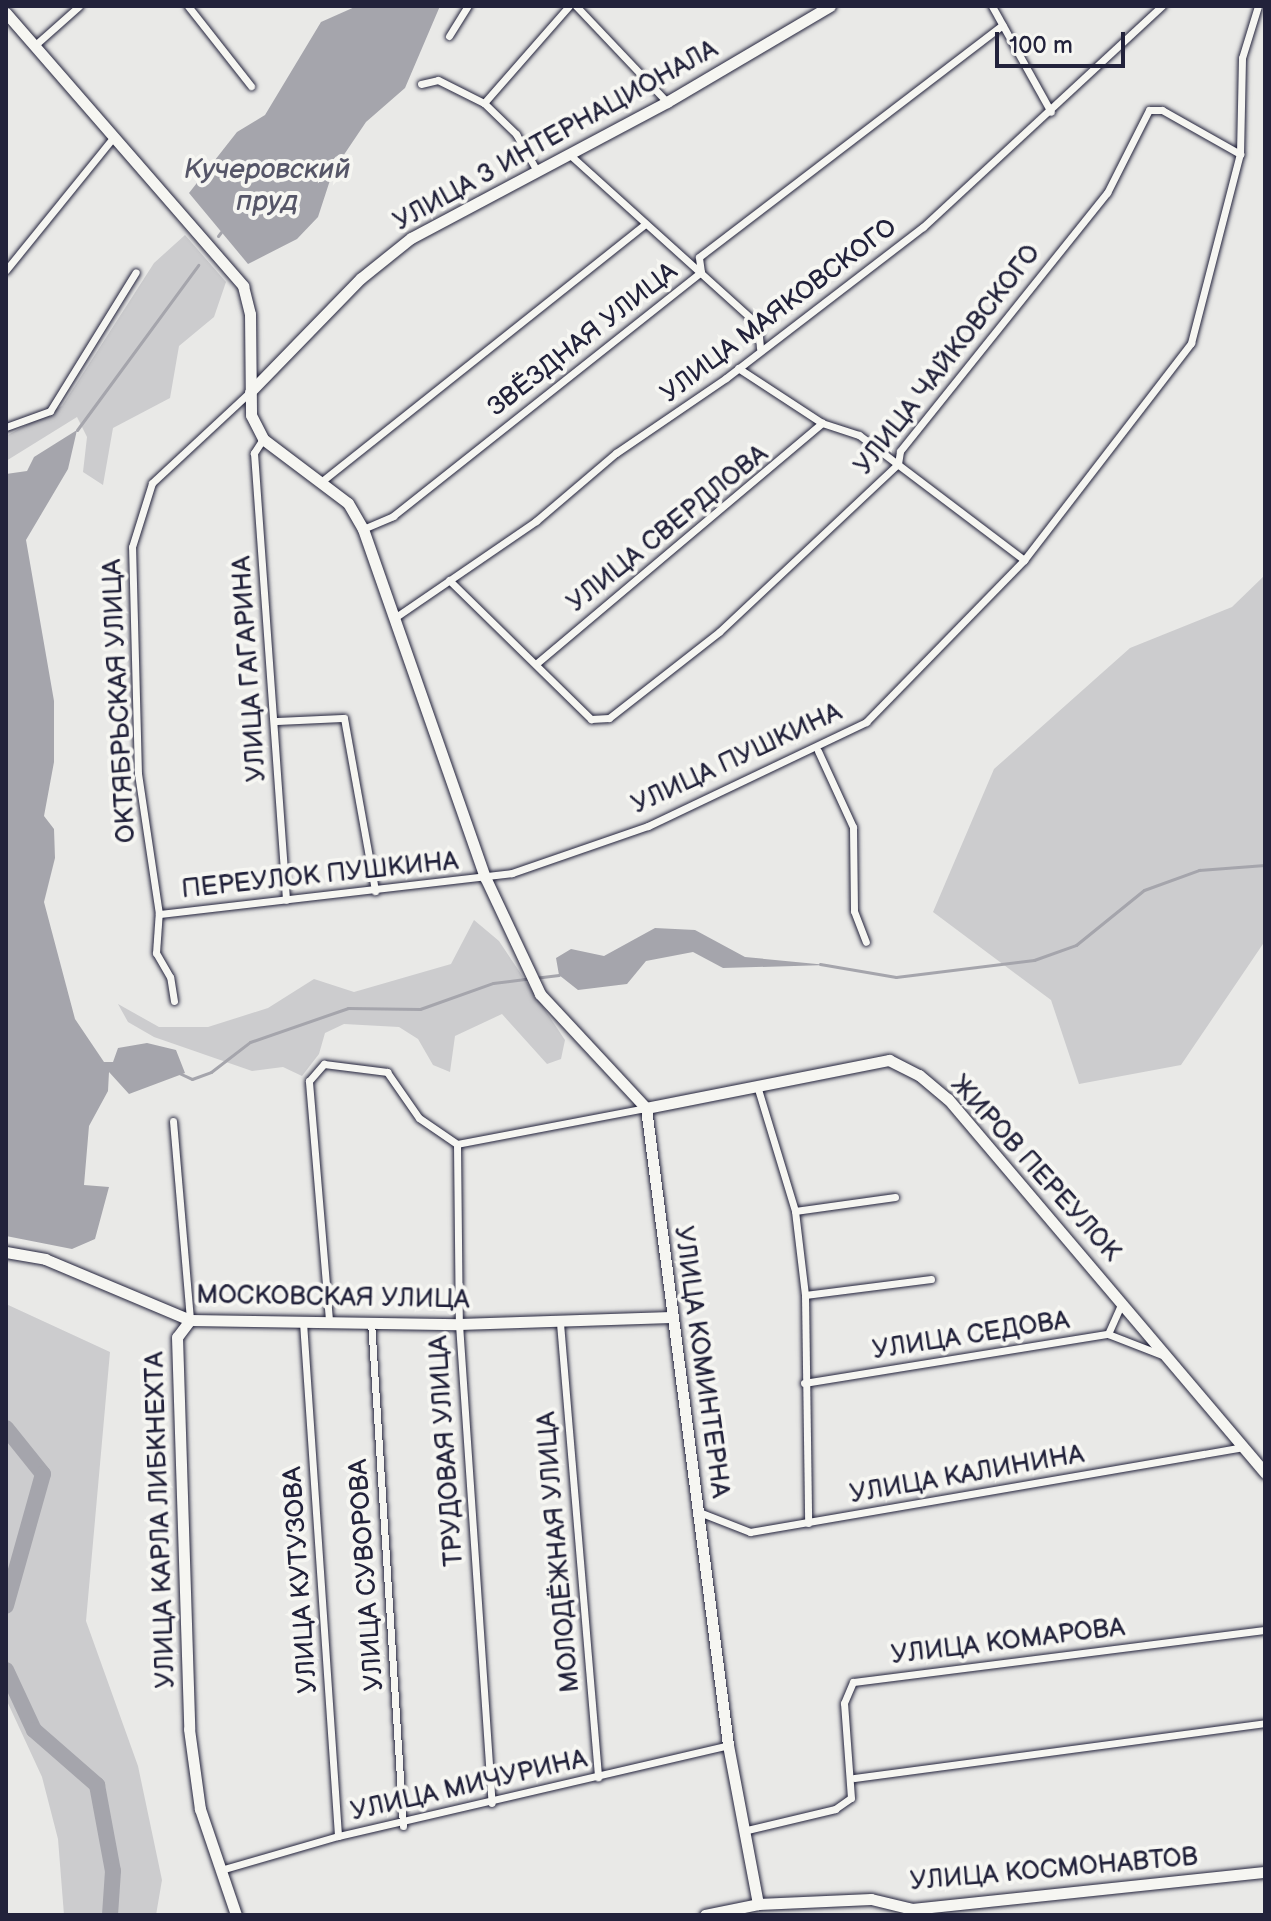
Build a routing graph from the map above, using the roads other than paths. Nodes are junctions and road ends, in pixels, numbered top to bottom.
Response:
1 (79, 6) edge
2 (188, 6) edge
3 (468, 6) edge
4 (569, 6) edge
5 (830, 6) edge
6 (992, 6) edge
7 (1162, 6) edge
8 (1258, 6) edge
9 (582, 8) edge
10 (6, 13) edge
11 (1002, 25) junction
12 (449, 36) dead end
13 (34, 46) junction
14 (421, 84) dead end
15 (251, 86) dead end
16 (667, 102) junction
17 (484, 103) junction
18 (1051, 112) junction
19 (113, 138) junction
20 (569, 154) junction
21 (1240, 154) junction
22 (537, 171) junction
23 (645, 224) junction
24 (6, 270) edge
25 (136, 272) dead end
26 (701, 272) junction
27 (760, 348) junction
28 (738, 368) junction
29 (250, 392) junction
30 (822, 423) junction
31 (6, 427) edge
32 (263, 439) junction
33 (898, 464) junction
34 (322, 481) junction
35 (363, 529) junction
36 (1024, 560) junction
37 (449, 580) junction
38 (396, 617) junction
39 (537, 663) junction
40 (275, 721) junction
41 (818, 751) junction
42 (485, 877) junction
43 (375, 891) junction
44 (286, 900) junction
45 (159, 914) junction
46 (866, 942) dead end
47 (174, 1001) dead end
48 (758, 1089) junction
49 (646, 1108) junction
50 (173, 1121) dead end
51 (457, 1144) junction
52 (895, 1197) dead end
53 (795, 1211) junction
54 (6, 1252) edge
55 (931, 1279) dead end
56 (805, 1295) junction
57 (1123, 1301) junction
58 (162, 1308) junction
59 (671, 1317) junction
60 (190, 1320) junction
61 (329, 1320) junction
62 (371, 1321) junction
63 (303, 1322) junction
64 (560, 1323) junction
65 (459, 1324) junction
66 (1108, 1334) junction
67 (177, 1337) junction
68 (1170, 1358) junction
69 (804, 1383) junction
70 (1244, 1447) junction
71 (1265, 1473) edge
72 (699, 1512) junction
73 (808, 1523) junction
74 (1265, 1630) edge
75 (1265, 1723) edge
76 (728, 1745) junction
77 (598, 1777) junction
78 (854, 1778) junction
79 (492, 1803) junction
80 (403, 1826) junction
81 (743, 1831) junction
82 (338, 1836) junction
83 (221, 1870) junction
84 (1265, 1872) edge
85 (758, 1904) junction
86 (236, 1915) edge
87 (705, 1915) edge

1 - 13 street
2 - 15 street
3 - 12 street
4 - 17 street
5 - 16 street, УЛИЦА 3 ИНТЕРНАЦИОНАЛА
6 - 11 street
7 - 18 street, УЛИЦА МАЯКОВСКОГО
8 - 21 street, УЛИЦА ПУШКИНА
9 - 16 street
10 - 13 street
11 - 18 street
11 - 26 street, ЗВЁЗДНАЯ УЛИЦА
13 - 19 street
14 - 17 street
16 - 20 street, УЛИЦА 3 ИНТЕРНАЦИОНАЛА
17 - 22 street
18 - 27 street, УЛИЦА МАЯКОВСКОГО
19 - 24 street
19 - 29 street
20 - 22 street, УЛИЦА 3 ИНТЕРНАЦИОНАЛА
20 - 23 street
21 - 33 street, УЛИЦА ЧАЙКОВСКОГО
21 - 36 street, УЛИЦА ПУШКИНА
22 - 29 street, УЛИЦА 3 ИНТЕРНАЦИОНАЛА
23 - 26 street
23 - 34 street
25 - 31 street
26 - 27 street
26 - 35 street, ЗВЁЗДНАЯ УЛИЦА
27 - 28 street, УЛИЦА МАЯКОВСКОГО
28 - 30 street
28 - 37 street, УЛИЦА МАЯКОВСКОГО
29 - 32 street
29 - 45 street, ОКТЯБРЬСКАЯ УЛИЦА
30 - 33 street
30 - 39 street, УЛИЦА СВЕРДЛОВА
32 - 34 street
32 - 40 street, УЛИЦА ГАГАРИНА
33 - 36 street
33 - 39 street, УЛИЦА ЧАЙКОВСКОГО
34 - 35 street
35 - 38 street
36 - 41 street, УЛИЦА ПУШКИНА
37 - 38 street, УЛИЦА МАЯКОВСКОГО
37 - 39 street, УЛИЦА ЧАЙКОВСКОГО
38 - 42 street
40 - 43 street
40 - 44 street, УЛИЦА ГАГАРИНА
41 - 42 street, УЛИЦА ПУШКИНА
41 - 46 street
42 - 43 street, ПЕРЕУЛОК ПУШКИНА
42 - 49 street
43 - 44 street, ПЕРЕУЛОК ПУШКИНА
44 - 45 street, ПЕРЕУЛОК ПУШКИНА
45 - 47 street, ОКТЯБРЬСКАЯ УЛИЦА
48 - 49 street, ЖИРОВ ПЕРЕУЛОК
48 - 53 street
48 - 57 street, ЖИРОВ ПЕРЕУЛОК
49 - 51 street
49 - 59 street, УЛИЦА КОМИНТЕРНА
50 - 60 street, УЛИЦА КАРЛА ЛИБКНЕХТА
51 - 61 street
51 - 65 street, ТРУДОВАЯ УЛИЦА
52 - 53 street
53 - 56 street
54 - 58 street, МОСКОВСКАЯ УЛИЦА
55 - 56 street
56 - 69 street
57 - 66 street, УЛИЦА СЕДОВА
57 - 68 street, ЖИРОВ ПЕРЕУЛОК
58 - 60 street, МОСКОВСКАЯ УЛИЦА
58 - 67 street
59 - 64 street, МОСКОВСКАЯ УЛИЦА
59 - 72 street, УЛИЦА КОМИНТЕРНА
60 - 63 street, МОСКОВСКАЯ УЛИЦА
60 - 67 street, УЛИЦА КАРЛА ЛИБКНЕХТА
61 - 62 street, МОСКОВСКАЯ УЛИЦА
61 - 63 street, МОСКОВСКАЯ УЛИЦА
62 - 65 street, МОСКОВСКАЯ УЛИЦА
62 - 80 street, УЛИЦА СУВОРОВА
63 - 82 street, УЛИЦА КУТУЗОВА
64 - 65 street, МОСКОВСКАЯ УЛИЦА
64 - 77 street, МОЛОДЁЖНАЯ УЛИЦА
65 - 79 street, ТРУДОВАЯ УЛИЦА
66 - 68 street
66 - 69 street, УЛИЦА СЕДОВА
67 - 83 street, УЛИЦА КАРЛА ЛИБКНЕХТА
68 - 70 street, ЖИРОВ ПЕРЕУЛОК
69 - 73 street
70 - 71 street, ЖИРОВ ПЕРЕУЛОК
70 - 73 street, УЛИЦА КАЛИНИНА
72 - 73 street, УЛИЦА КАЛИНИНА
72 - 76 street, УЛИЦА КОМИНТЕРНА
74 - 78 street, УЛИЦА КОМАРОВА
75 - 78 street
76 - 77 street, УЛИЦА МИЧУРИНА
76 - 81 street, УЛИЦА КОМИНТЕРНА
77 - 79 street, УЛИЦА МИЧУРИНА
78 - 81 street
79 - 80 street, УЛИЦА МИЧУРИНА
80 - 82 street, УЛИЦА МИЧУРИНА
81 - 85 street, УЛИЦА КОМИНТЕРНА
82 - 83 street, УЛИЦА МИЧУРИНА
83 - 86 street, УЛИЦА КАРЛА ЛИБКНЕХТА
84 - 85 street, УЛИЦА КОСМОНАВТОВ
85 - 87 street, УЛИЦА КОСМОНАВТОВ

